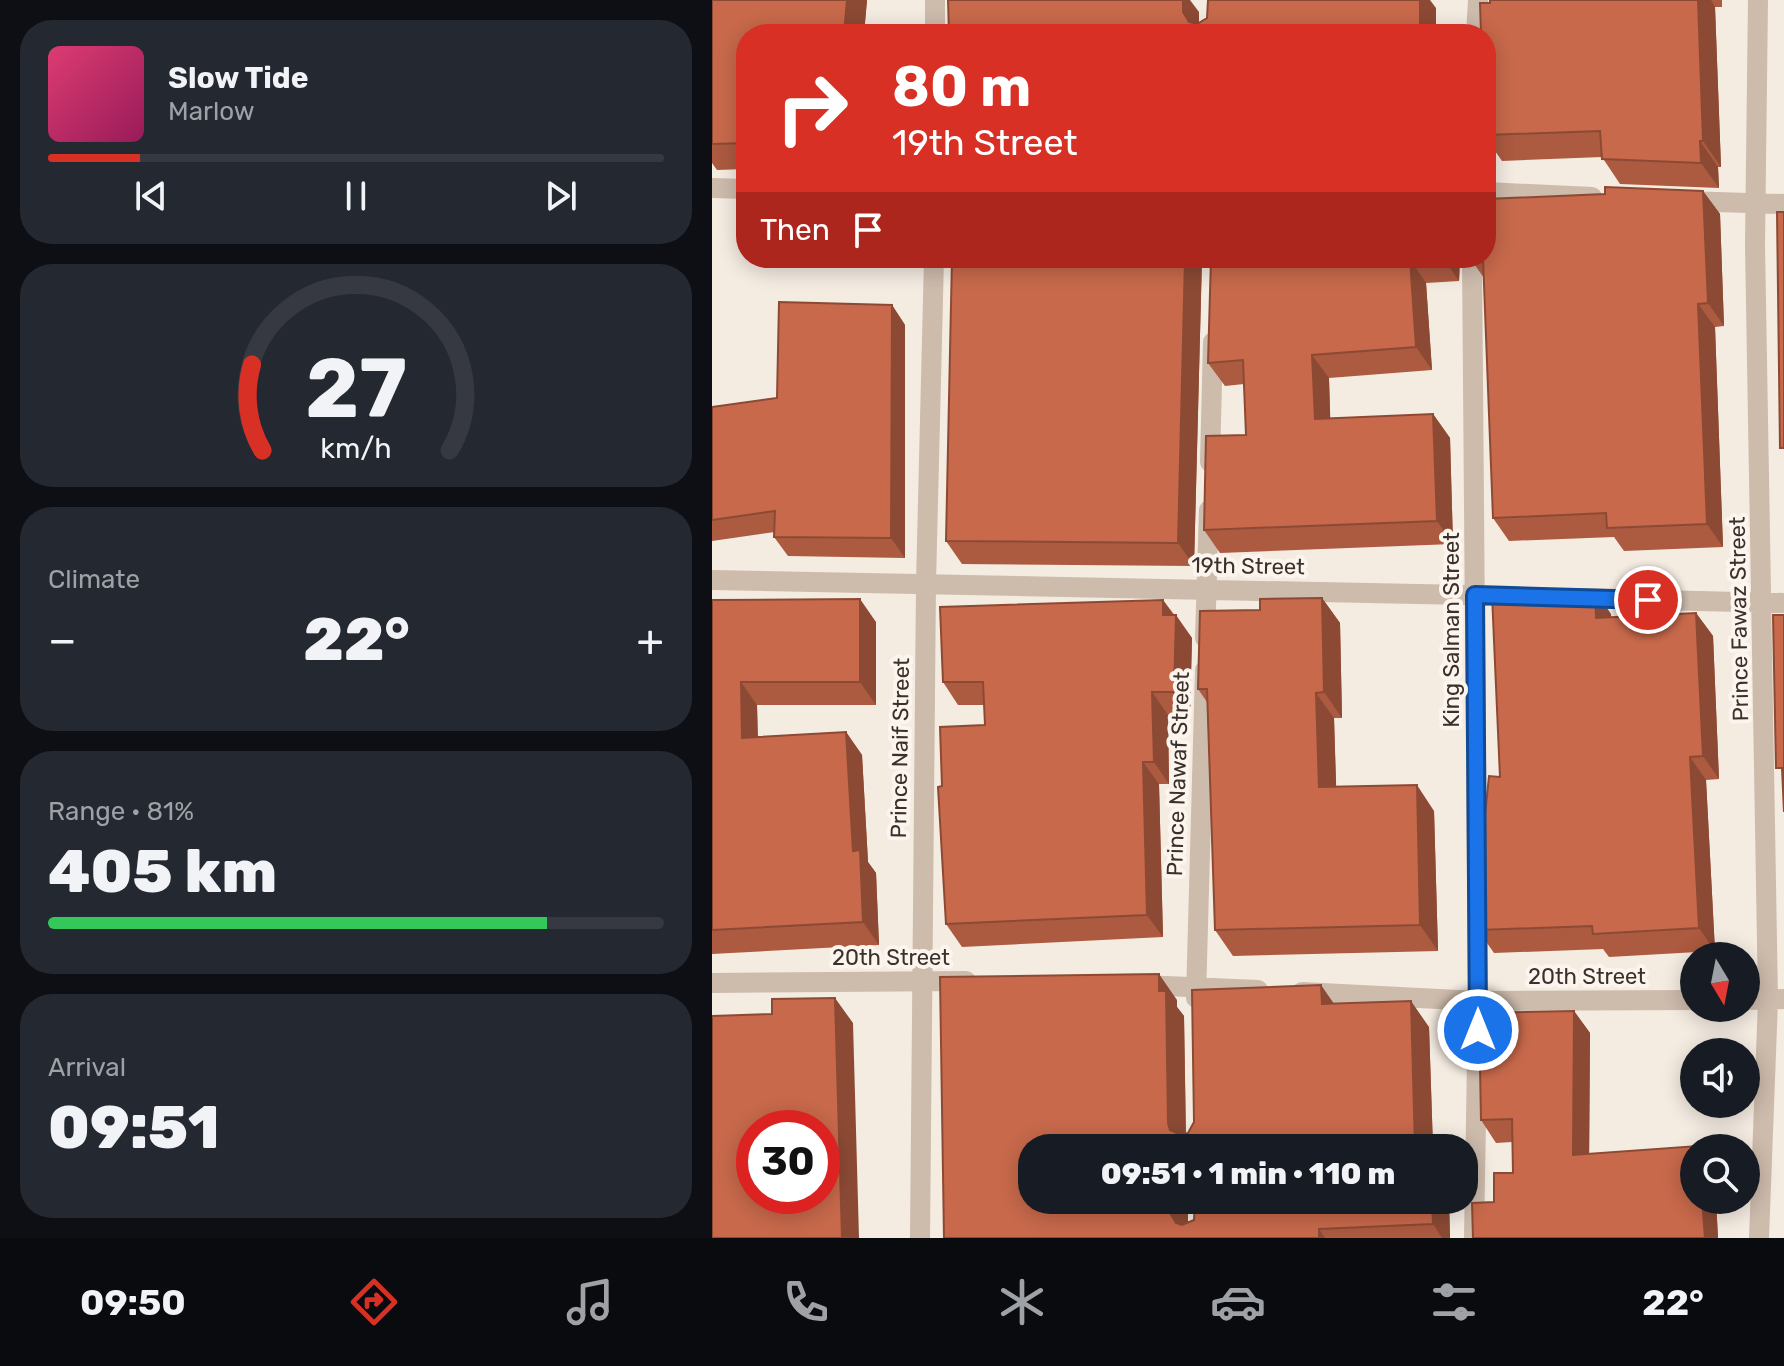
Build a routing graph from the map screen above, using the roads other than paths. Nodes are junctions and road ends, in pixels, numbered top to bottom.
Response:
1 (935, 0) edge
2 (1478, 0) edge
3 (1758, 0) edge
4 (935, 24) edge
5 (1477, 24) edge
6 (712, 188) edge
7 (736, 189) edge
8 (1496, 192) edge
9 (1613, 198) edge
10 (1660, 200) edge
11 (1755, 204) junction
12 (1784, 204) edge
13 (934, 268) edge
14 (1472, 268) edge
15 (1213, 321) edge
16 (712, 580) edge
17 (926, 583) junction
18 (1207, 590) junction
19 (1475, 595) junction
20 (1774, 603) edge
21 (922, 980) junction
22 (983, 982) edge
23 (712, 983) edge
24 (1120, 985) edge
25 (1196, 987) junction
26 (1776, 999) edge
27 (1680, 1000) edge
28 (1478, 1001) junction
29 (1197, 1016) edge
30 (920, 1238) edge
31 (1474, 1238) edge
32 (1759, 1238) edge

1 - 4 street
2 - 5 street
3 - 11 street, Prince Fawaz Street
6 - 7 street
8 - 9 street
10 - 11 street
11 - 12 street
11 - 20 street, Prince Fawaz Street
13 - 17 street, Prince Naif Street
14 - 19 street, King Salman Street
15 - 18 street, Prince Nawaf Street
16 - 17 street, 19th Street
17 - 18 street, 19th Street
17 - 21 street, Prince Naif Street
18 - 19 street, 19th Street
18 - 25 street, Prince Nawaf Street
19 - 20 street, 19th Street
19 - 28 street, King Salman Street
20 - 26 street, Prince Fawaz Street
21 - 22 street, 20th Street
21 - 23 street, 20th Street
21 - 30 street, Prince Naif Street
24 - 25 street, 20th Street
25 - 28 street, 20th Street
25 - 29 street, Prince Nawaf Street
26 - 32 street, Prince Fawaz Street
27 - 28 street, 20th Street
28 - 31 street, King Salman Street

